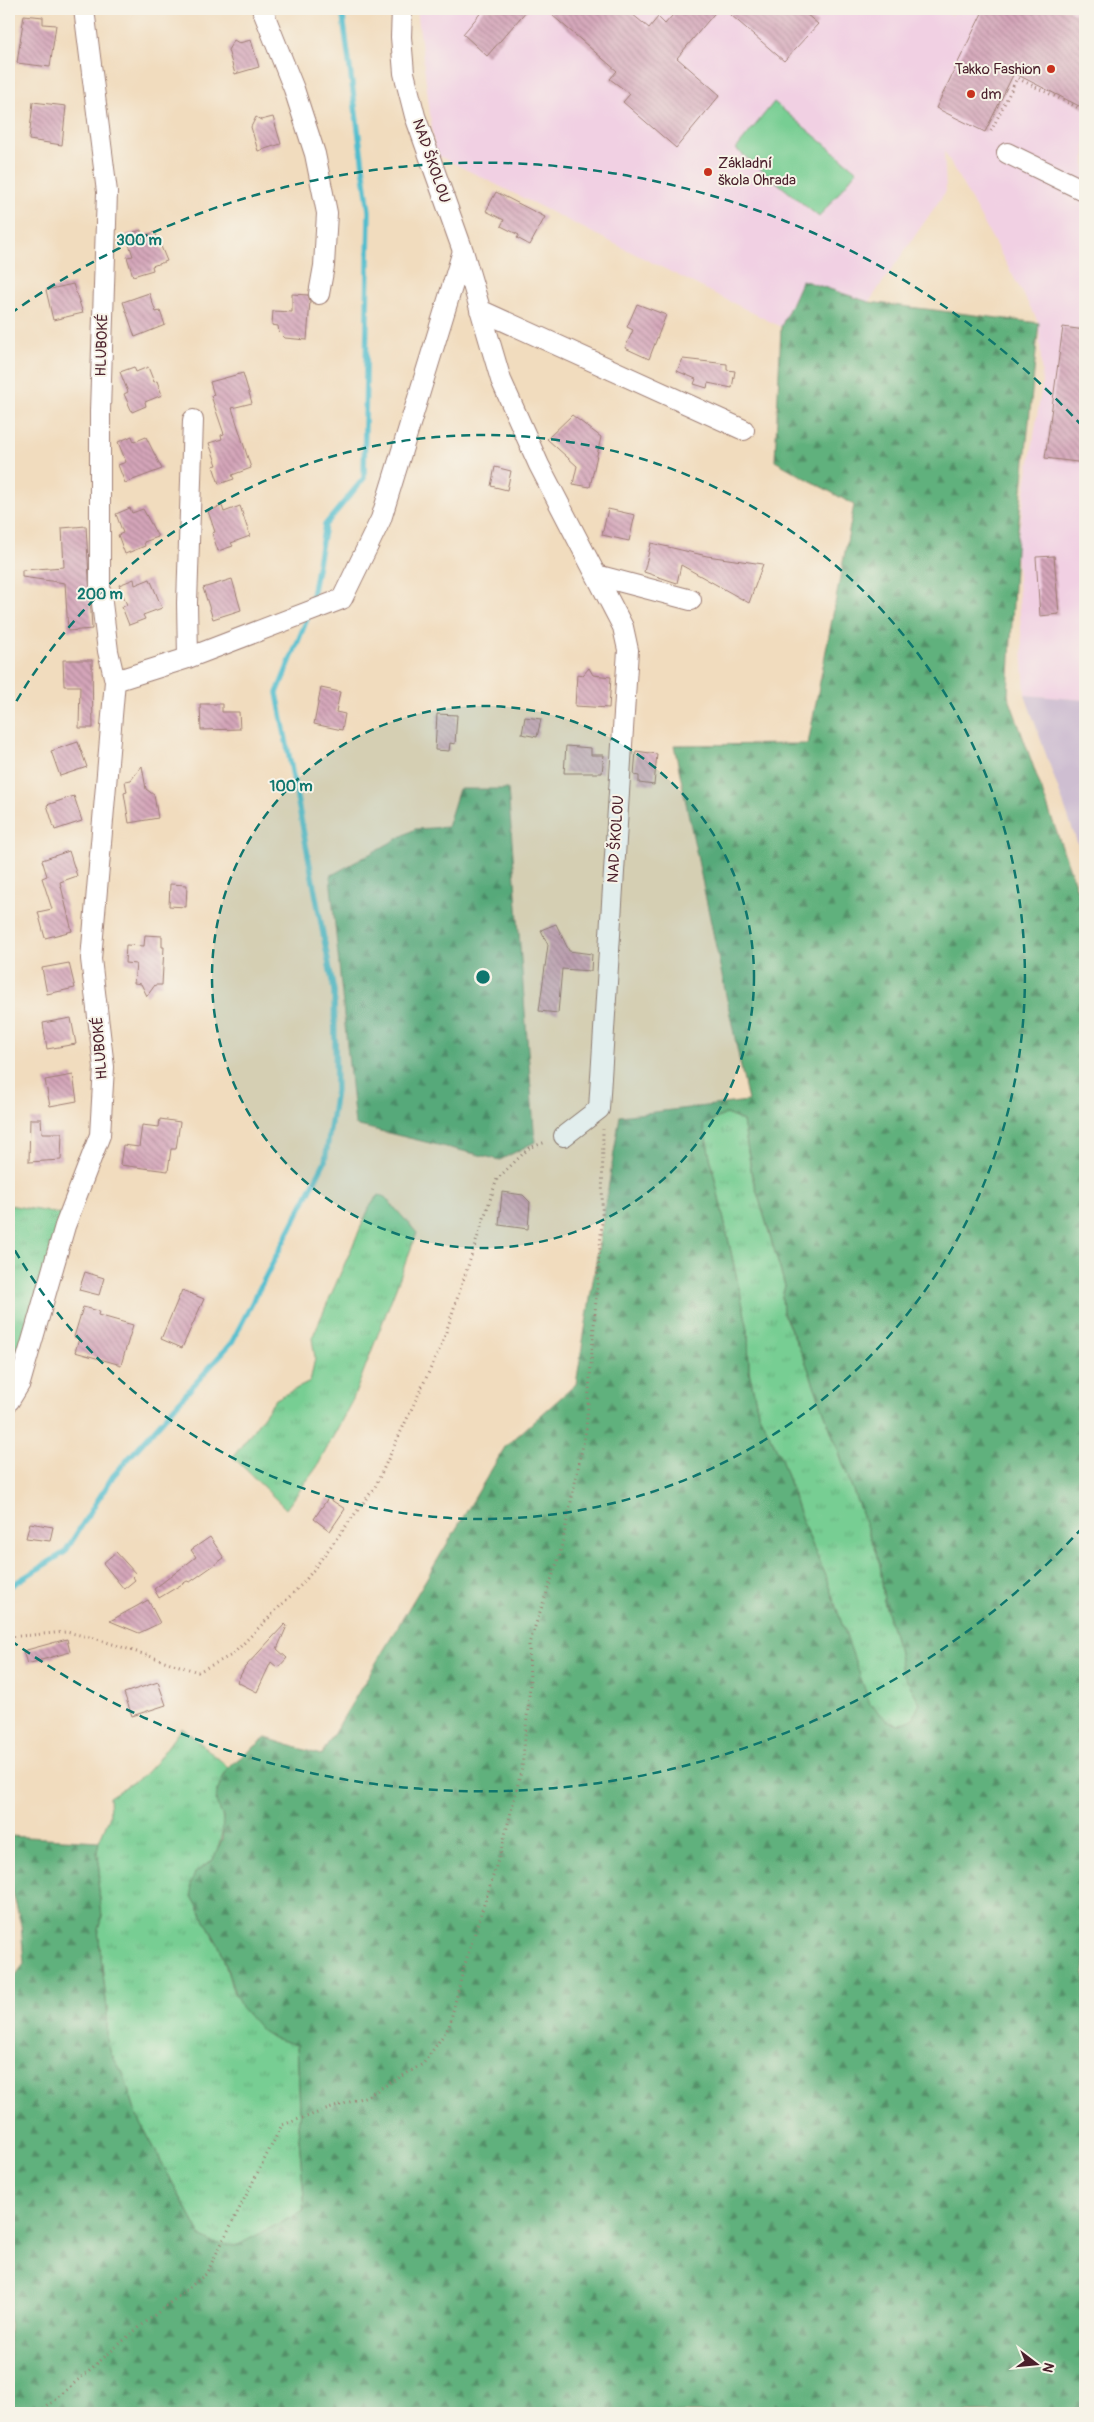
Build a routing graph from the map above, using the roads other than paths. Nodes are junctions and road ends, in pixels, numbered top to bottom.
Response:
1 (84, 9) edge
2 (262, 9) edge
3 (402, 9) edge
4 (1007, 153) dead end
5 (1085, 191) edge
6 (463, 251) junction
7 (319, 294) dead end
8 (480, 310) junction
9 (193, 420) dead end
10 (744, 430) dead end
11 (596, 575) junction
12 (691, 600) dead end
13 (188, 658) junction
14 (115, 680) junction
15 (564, 1136) road end
16 (9, 1401) edge

1 - 14 street, HLUBOKÉ
2 - 7 street
3 - 6 street, NAD ŠKOLOU
4 - 5 street
6 - 8 street, NAD ŠKOLOU
6 - 13 street
8 - 10 street
8 - 11 street, NAD ŠKOLOU
9 - 13 street
11 - 12 street
11 - 15 street, NAD ŠKOLOU
13 - 14 street
14 - 16 street, HLUBOKÉ

